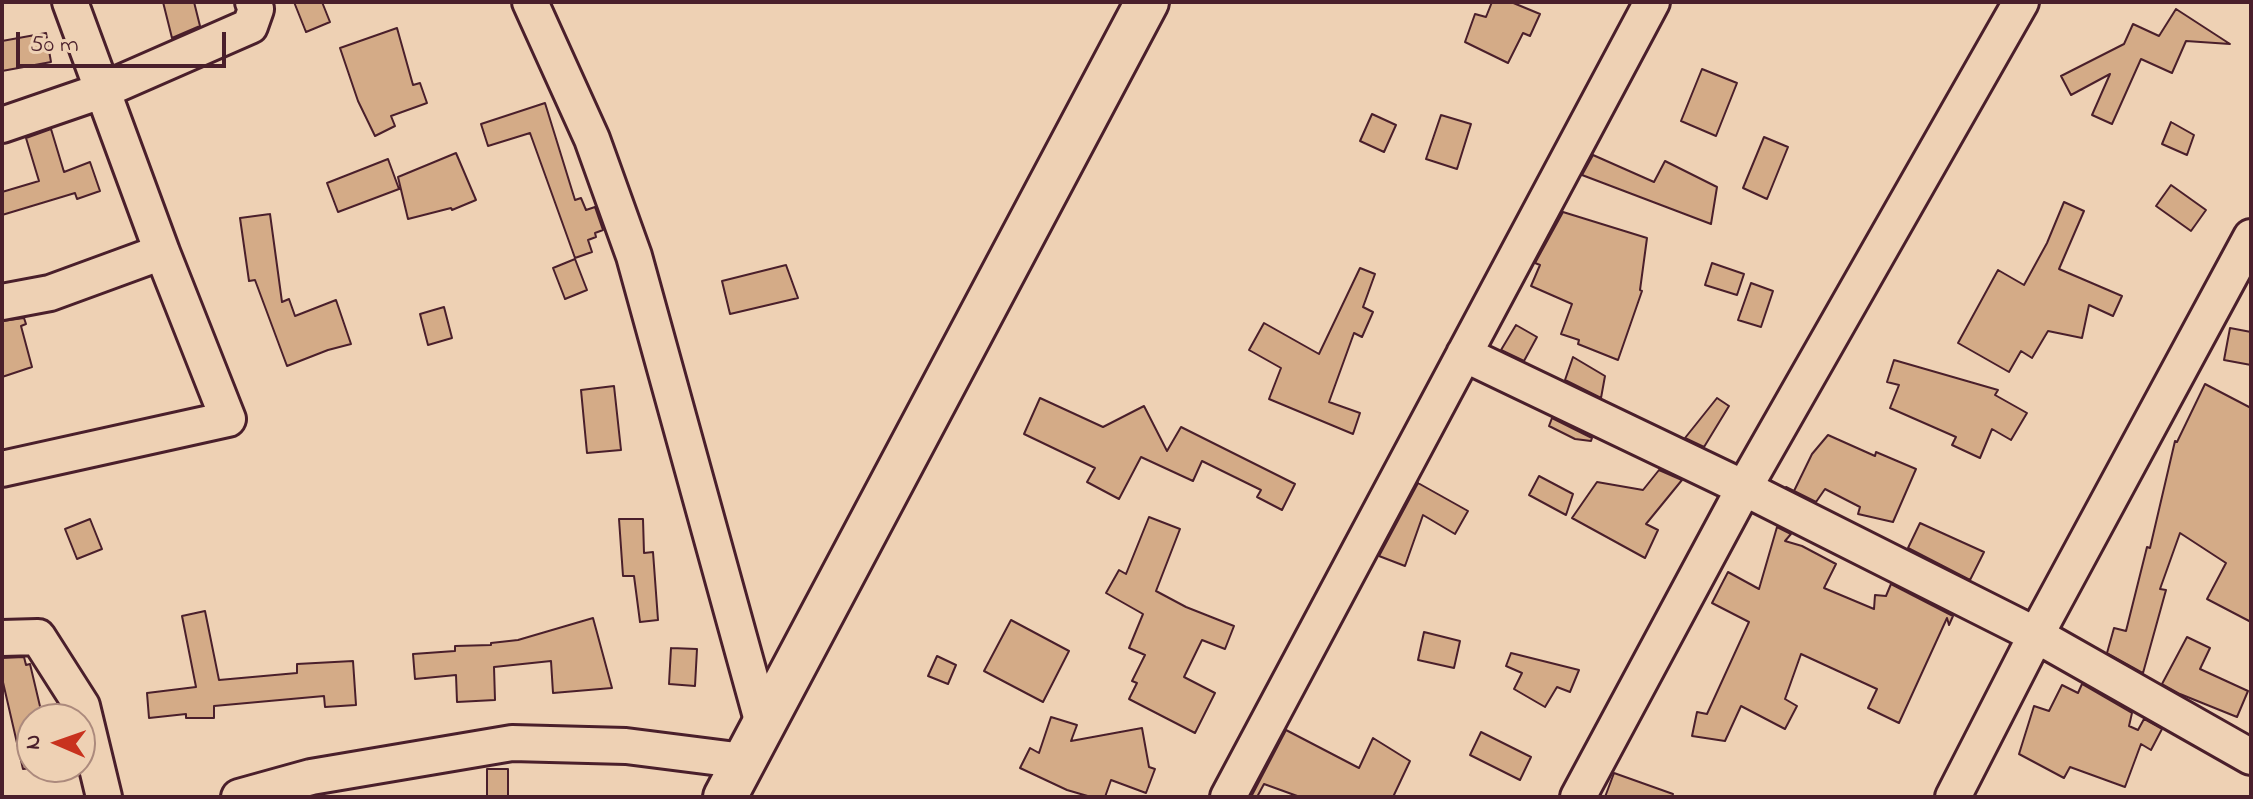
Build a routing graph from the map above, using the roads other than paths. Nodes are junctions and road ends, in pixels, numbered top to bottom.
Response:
1 (70, 2) edge
2 (253, 2) edge
3 (530, 2) edge
4 (1147, 2) edge
5 (1652, 2) edge
6 (2021, 2) edge
7 (104, 90) junction
8 (2, 125) edge
9 (2251, 237) edge
10 (162, 252) junction
11 (2, 302) edge
12 (1464, 354) junction
13 (2, 469) edge
14 (1744, 488) junction
15 (2036, 635) junction
16 (2, 638) edge
17 (763, 724) junction
18 (2251, 757) edge
19 (744, 761) junction
20 (104, 797) edge
21 (239, 797) edge
22 (725, 797) edge
23 (1228, 797) edge
24 (1578, 797) edge
25 (1953, 797) edge

1 - 7 street
2 - 7 street
3 - 17 street
4 - 17 main road
5 - 12 street
6 - 14 street
7 - 8 street
7 - 10 street
9 - 15 street
10 - 11 street
10 - 13 street
12 - 14 street
12 - 23 street
14 - 15 street
14 - 24 street
15 - 18 street
15 - 25 street
16 - 20 street
17 - 19 main road
19 - 21 street
19 - 22 main road

